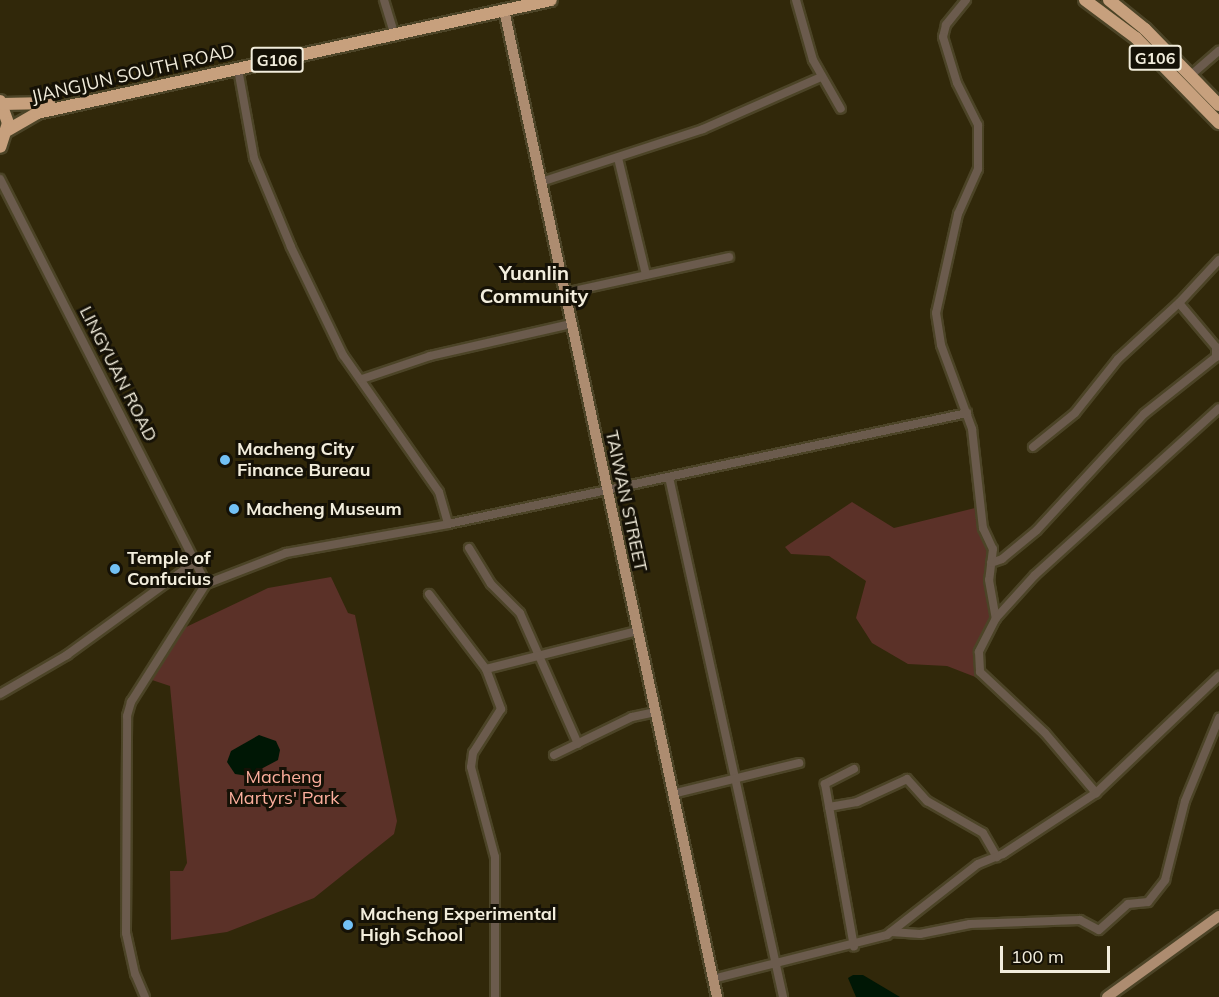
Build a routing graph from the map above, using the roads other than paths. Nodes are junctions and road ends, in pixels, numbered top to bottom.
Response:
1 (384, 0) edge
2 (516, 0) edge
3 (551, 0) edge
4 (796, 0) edge
5 (966, 0) edge
6 (1084, 0) edge
7 (1109, 0) edge
8 (504, 10) junction
9 (392, 27) junction
10 (1219, 51) edge
11 (238, 69) junction
12 (1191, 75) junction
13 (821, 77) junction
14 (1, 102) edge
15 (1219, 105) edge
16 (841, 109) dead end
17 (1219, 123) edge
18 (8, 130) junction
19 (0, 147) edge
20 (618, 158) junction
21 (0, 179) edge
22 (541, 182) junction
23 (729, 257) dead end
24 (1219, 260) edge
25 (646, 275) junction
26 (564, 293) junction
27 (1179, 303) junction
28 (571, 324) junction
29 (362, 379) junction
30 (1219, 408) edge
31 (967, 413) junction
32 (1033, 447) dead end
33 (669, 477) junction
34 (607, 491) junction
35 (448, 524) junction
36 (470, 548) dead end
37 (195, 562) junction
38 (991, 563) junction
39 (206, 584) junction
40 (429, 594) dead end
41 (996, 618) junction
42 (637, 632) junction
43 (540, 658) junction
44 (486, 669) junction
45 (1219, 676) edge
46 (0, 694) edge
47 (655, 712) junction
48 (1219, 718) edge
49 (578, 744) junction
50 (554, 755) dead end
51 (799, 763) dead end
52 (854, 769) dead end
53 (736, 778) junction
54 (1096, 793) junction
55 (672, 794) junction
56 (829, 807) junction
57 (997, 857) junction
58 (1219, 916) edge
59 (1219, 924) edge
60 (891, 932) junction
61 (854, 946) junction
62 (776, 964) junction
63 (713, 979) junction
64 (145, 997) edge
65 (495, 997) edge
66 (717, 997) edge
67 (783, 997) edge
68 (1107, 997) edge
69 (1119, 997) edge

1 - 9 street
2 - 9 highway, JIANGJUN SOUTH ROAD / G106
3 - 8 highway, JIANGJUN SOUTH ROAD / G106
4 - 13 street
5 - 31 street
6 - 17 highway, G106
7 - 12 highway, G106
8 - 11 highway, JIANGJUN SOUTH ROAD / G106
8 - 22 main road, TAIWAN STREET
9 - 14 highway, JIANGJUN SOUTH ROAD / G106
10 - 12 street
11 - 18 highway, JIANGJUN SOUTH ROAD / G106
11 - 29 street
12 - 15 highway, G106
13 - 16 street
13 - 20 street
14 - 18 highway, G106
18 - 19 highway
20 - 22 street
20 - 25 street
21 - 37 street, LINGYUAN ROAD
22 - 26 main road, TAIWAN STREET
23 - 25 street
24 - 27 street
25 - 26 street
26 - 28 main road, TAIWAN STREET
27 - 32 street
27 - 38 street
28 - 29 street
28 - 34 main road, TAIWAN STREET
29 - 35 street
30 - 41 street
31 - 33 street
31 - 38 street
33 - 34 street
33 - 53 street
34 - 35 street
34 - 42 main road, TAIWAN STREET
35 - 39 street
36 - 43 street
37 - 39 street, LINGYUAN ROAD
37 - 46 street
38 - 41 street
39 - 64 street
40 - 44 street
41 - 54 street
42 - 43 street
42 - 47 main road, TAIWAN STREET
43 - 44 street
43 - 49 street
44 - 65 street
45 - 54 street
47 - 49 street
47 - 55 main road, TAIWAN STREET
48 - 60 street
49 - 50 street
51 - 53 street
52 - 56 street
53 - 55 street
53 - 62 street
54 - 57 street
55 - 63 main road, TAIWAN STREET
56 - 57 street
56 - 61 street
57 - 60 street
58 - 68 main road
59 - 69 main road
60 - 61 street
61 - 62 street
62 - 63 street
62 - 67 street
63 - 66 main road, TAIWAN STREET

